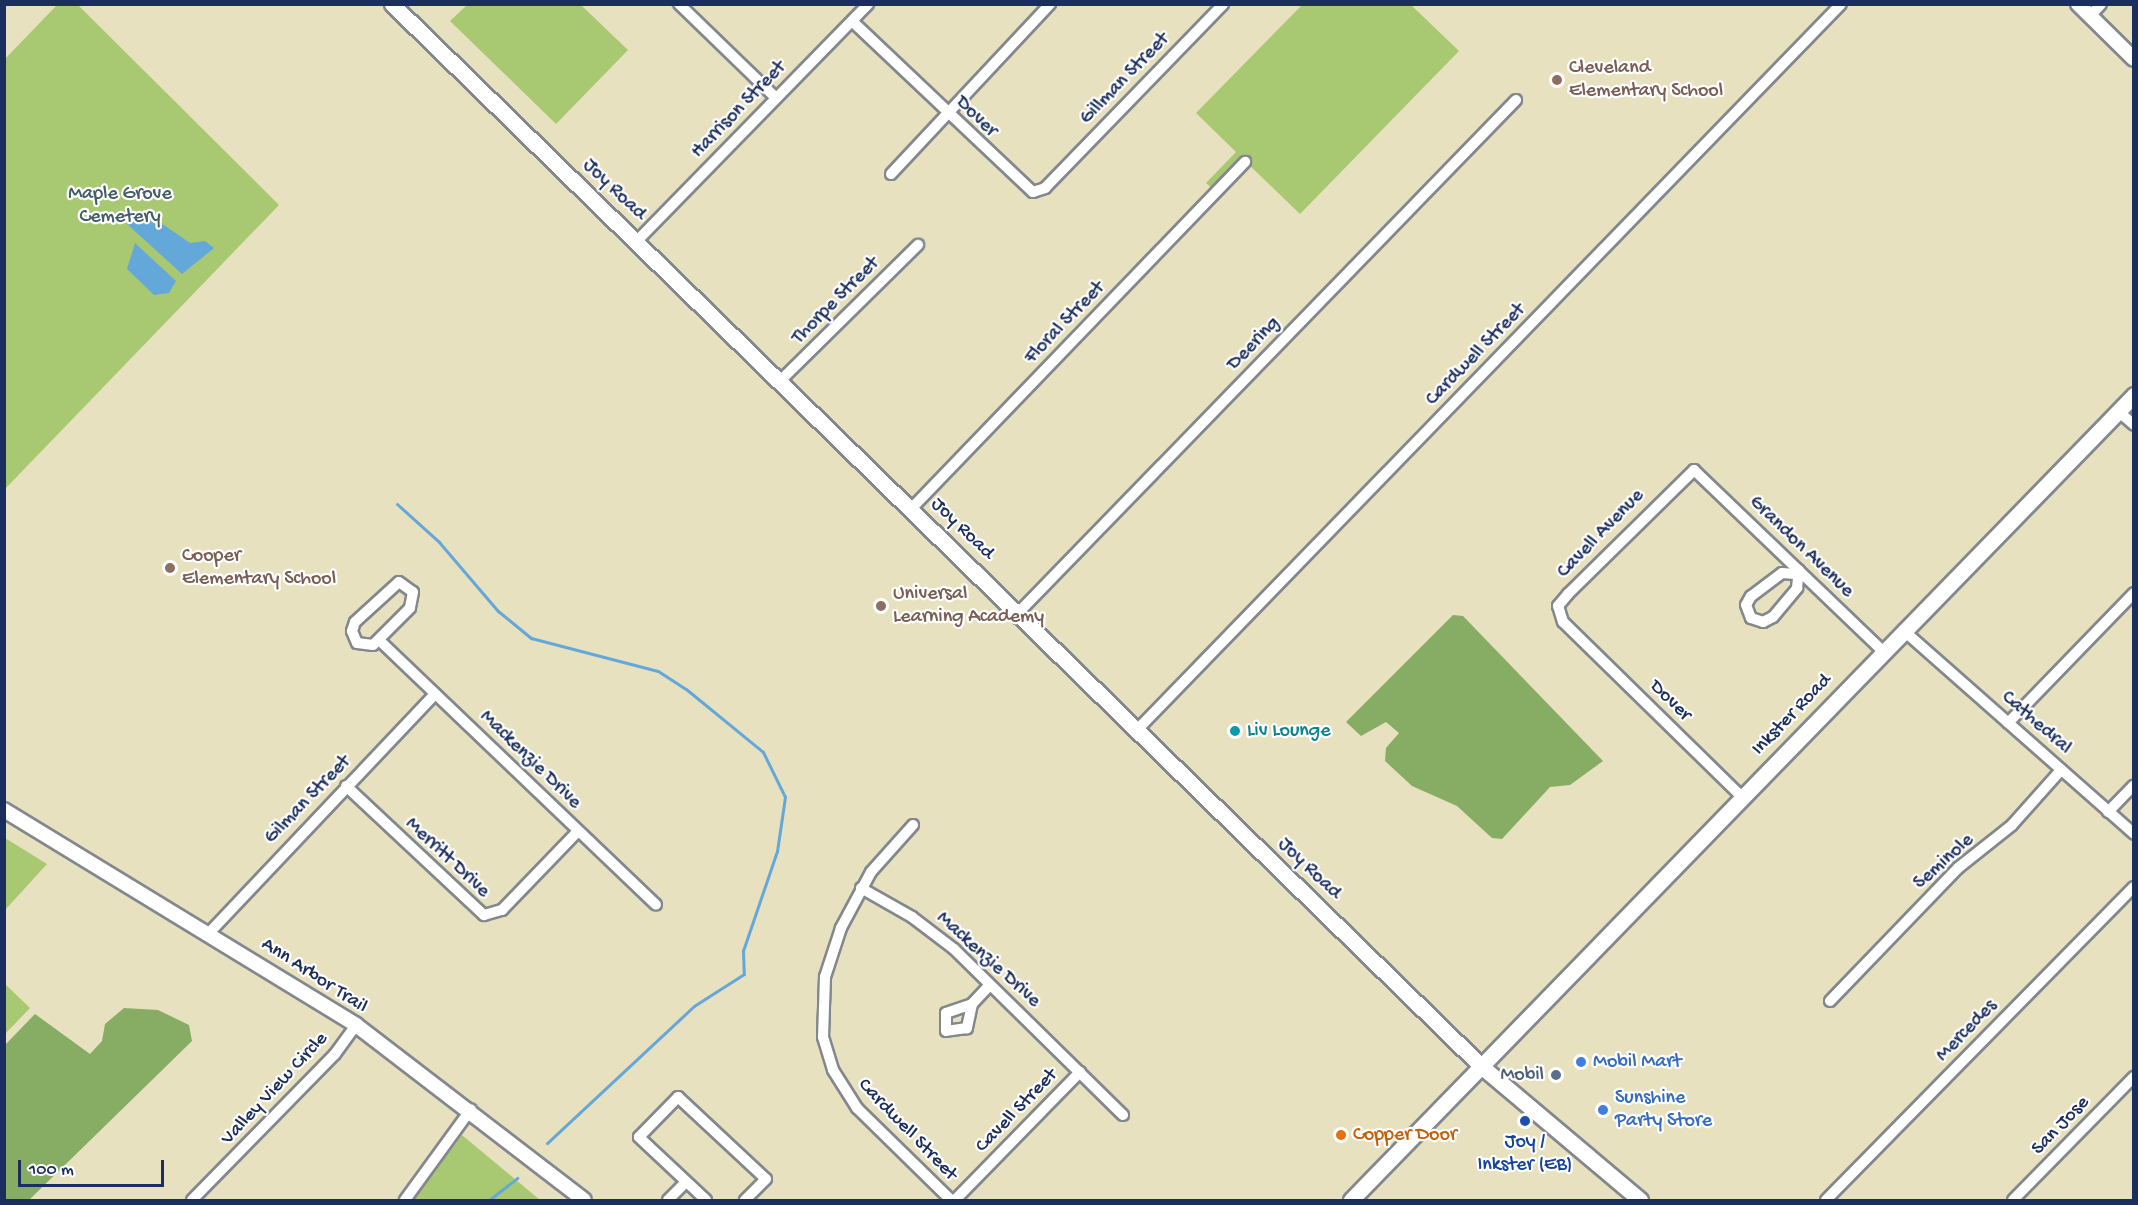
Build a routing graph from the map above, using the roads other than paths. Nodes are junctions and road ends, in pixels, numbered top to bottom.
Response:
1 (392, 4) edge
2 (679, 4) edge
3 (868, 4) edge
4 (1050, 4) edge
5 (1223, 4) edge
6 (1840, 4) edge
7 (2078, 4) edge
8 (2102, 4) edge
9 (2090, 16) junction
10 (852, 21) junction
11 (2133, 58) edge
12 (776, 98) junction
13 (1516, 100) dead end
14 (945, 112) junction
15 (1079, 152) joint
16 (1245, 162) dead end
17 (891, 174) dead end
18 (637, 241) junction
19 (918, 245) dead end
20 (780, 381) junction
21 (2133, 395) edge
22 (2118, 411) junction
23 (2133, 425) edge
24 (1694, 470) joint
25 (911, 509) junction
26 (1797, 572) junction
27 (2133, 593) edge
28 (1018, 613) junction
29 (1572, 632) joint
30 (1909, 635) junction
31 (379, 640) junction
32 (1883, 651) junction
33 (435, 694) junction
34 (2008, 723) junction
35 (1137, 730) junction
36 (2061, 770) junction
37 (2133, 785) edge
38 (346, 786) junction
39 (1742, 797) junction
40 (4, 810) edge
41 (2108, 812) junction
42 (912, 825) dead end
43 (578, 832) junction
44 (2133, 834) edge
45 (2133, 887) edge
46 (861, 888) junction
47 (656, 905) dead end
48 (208, 933) junction
49 (990, 985) junction
50 (1830, 1001) dead end
51 (972, 1004) dead end
52 (356, 1025) junction
53 (1481, 1066) junction
54 (1080, 1072) junction
55 (2133, 1077) edge
56 (471, 1109) junction
57 (1123, 1115) dead end
58 (686, 1182) junction
59 (693, 1196) edge
60 (192, 1200) edge
61 (405, 1200) edge
62 (584, 1200) edge
63 (668, 1200) edge
64 (706, 1200) edge
65 (745, 1200) edge
66 (953, 1200) edge
67 (1351, 1200) edge
68 (1640, 1200) edge
69 (1826, 1200) edge
70 (2013, 1200) edge

1 - 18 main road, Joy Road
2 - 12 street
3 - 10 street, Harrison Street
4 - 14 street
5 - 15 street, Gillman Street
6 - 35 street, Cardwell Street
7 - 9 street
8 - 9 street
9 - 11 street
10 - 12 street, Harrison Street
10 - 14 street, Dover
12 - 18 street, Harrison Street
13 - 28 street, Deering
14 - 15 street, Dover
14 - 17 street
16 - 25 street, Floral Street
18 - 20 main road, Joy Road
19 - 20 street, Thorpe Street
20 - 25 main road, Joy Road
21 - 22 main road, Inkster Road
22 - 23 street
22 - 30 main road, Inkster Road
24 - 26 street, Grandon Avenue
24 - 29 street, Cavell Avenue
25 - 28 main road, Joy Road
26 - 26 street
26 - 32 street, Grandon Avenue
27 - 34 street
28 - 35 main road, Joy Road
29 - 39 street, Dover
30 - 32 main road, Inkster Road
30 - 34 street, Cathedral
31 - 31 street
31 - 33 street, Mackenzie Drive
32 - 39 main road, Inkster Road
33 - 38 street, Gilman Street
33 - 43 street, Mackenzie Drive
34 - 36 street, Cathedral
35 - 53 main road, Joy Road
36 - 41 street, Cathedral
36 - 50 street, Seminole
37 - 41 street
38 - 43 street, Merritt Drive
38 - 48 street, Gilman Street
39 - 53 main road, Inkster Road
40 - 48 street, Ann Arbor Trail
41 - 44 street, Cathedral
42 - 46 street, Cardwell Street
43 - 47 street, Mackenzie Drive
45 - 69 street, Mercedes
46 - 49 street, Mackenzie Drive
46 - 66 street, Cardwell Street
48 - 52 street, Ann Arbor Trail
49 - 51 street
49 - 54 street, Mackenzie Drive
52 - 56 street, Ann Arbor Trail
52 - 60 street, Valley View Circle
53 - 67 main road, Inkster Road
53 - 68 main road, Joy Road
54 - 57 street, Mackenzie Drive
54 - 66 street, Cavell Street
55 - 70 street, San Jose
56 - 61 street
56 - 62 street, Ann Arbor Trail
58 - 59 street
58 - 63 street
58 - 65 street
59 - 64 street

